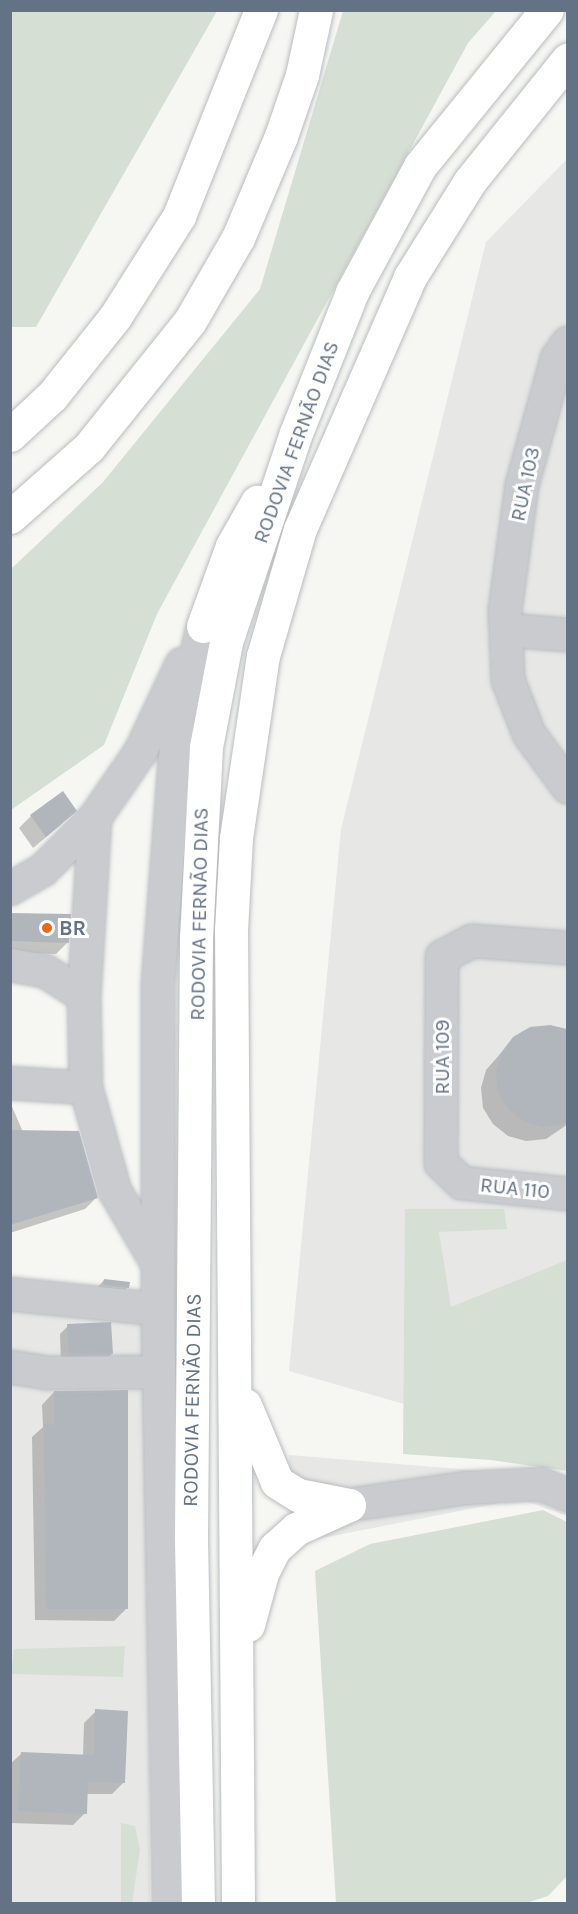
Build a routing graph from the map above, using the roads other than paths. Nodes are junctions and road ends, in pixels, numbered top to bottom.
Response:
1 (261, 10) edge
2 (316, 10) edge
3 (547, 10) edge
4 (567, 59) edge
5 (567, 343) edge
6 (296, 433) junction
7 (10, 435) edge
8 (10, 517) edge
9 (203, 626) junction
10 (506, 630) junction
11 (567, 635) edge
12 (567, 787) edge
13 (95, 818) junction
14 (10, 889) edge
15 (567, 948) edge
16 (10, 965) edge
17 (84, 996) junction
18 (10, 1083) edge
19 (86, 1088) junction
20 (462, 1183) joint
21 (567, 1194) edge
22 (158, 1265) junction
23 (10, 1294) edge
24 (158, 1309) junction
25 (159, 1364) junction
26 (10, 1366) edge
27 (236, 1379) junction
28 (567, 1495) edge
29 (349, 1505) junction
30 (237, 1665) junction
31 (169, 1904) edge
32 (198, 1904) edge
33 (238, 1904) edge

1 - 7 main road
2 - 8 main road
3 - 6 main road, RODOVIA FERNÃO DIAS
4 - 27 main road, RODOVIA FERNÃO DIAS
5 - 10 street, RUA 103
6 - 9 main road
6 - 32 main road, RODOVIA FERNÃO DIAS
9 - 13 street
9 - 22 street, RODOVIA FERNÃO DIAS
10 - 11 street
10 - 12 street, RUA 103
13 - 14 street
13 - 17 street
15 - 20 street, RUA 109
16 - 17 street
17 - 19 street
18 - 19 street
19 - 22 street
20 - 21 street, RUA 110
22 - 24 street, RODOVIA FERNÃO DIAS
23 - 24 street
24 - 25 street, RODOVIA FERNÃO DIAS
25 - 26 street
25 - 31 street, RODOVIA FERNÃO DIAS
27 - 29 main road
27 - 30 main road, RODOVIA FERNÃO DIAS
28 - 29 street
29 - 30 main road
30 - 33 main road, RODOVIA FERNÃO DIAS

